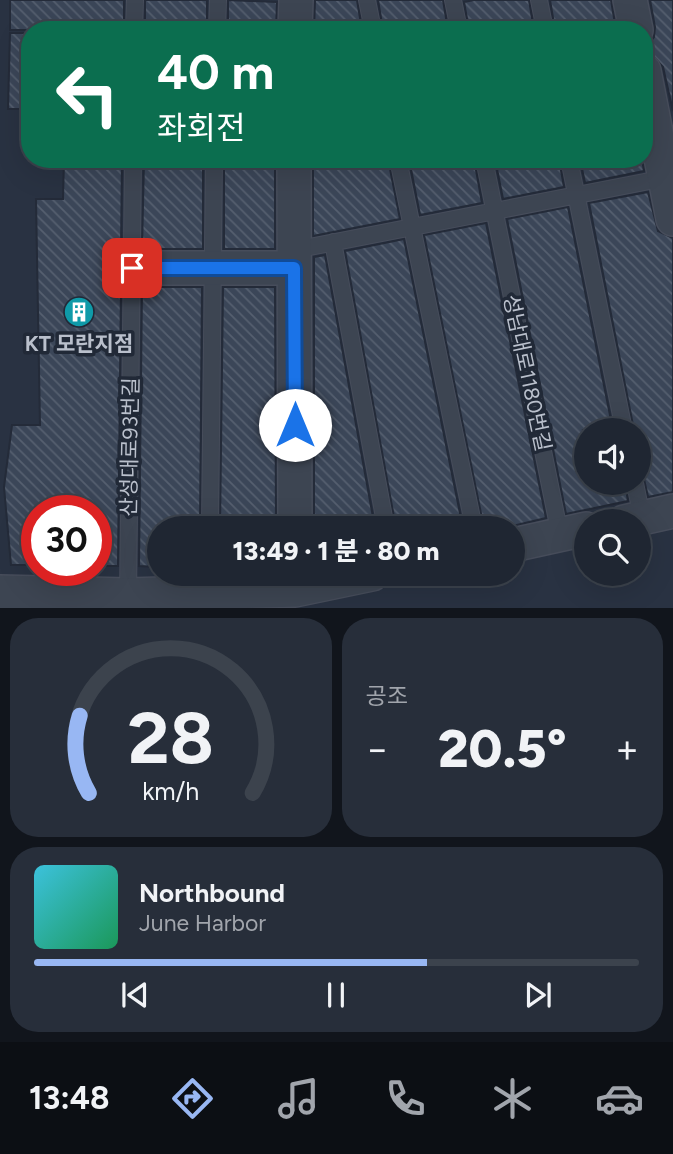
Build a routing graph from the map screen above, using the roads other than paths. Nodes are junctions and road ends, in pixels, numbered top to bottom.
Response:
1 (135, 0) edge
2 (218, 0) edge
3 (296, 0) edge
4 (367, 0) edge
5 (453, 0) edge
6 (539, 0) edge
7 (630, 0) edge
8 (134, 21) edge
9 (217, 21) edge
10 (295, 21) edge
11 (371, 21) edge
12 (457, 21) edge
13 (543, 21) edge
14 (634, 21) edge
15 (653, 115) edge
16 (133, 168) edge
17 (214, 168) edge
18 (294, 168) edge
19 (400, 168) edge
20 (486, 168) edge
21 (571, 168) edge
22 (576, 196) junction
23 (670, 197) edge
24 (494, 212) junction
25 (411, 227) junction
26 (333, 242) junction
27 (294, 259) junction
28 (132, 268) junction
29 (212, 268) junction
30 (622, 418) edge
31 (210, 516) edge
32 (295, 516) edge
33 (384, 516) edge
34 (471, 516) edge
35 (573, 532) edge
36 (525, 542) edge
37 (196, 586) edge
38 (242, 586) edge
39 (318, 586) edge
40 (295, 591) edge
41 (0, 593) edge
42 (128, 601) edge

1 - 8 lane
2 - 9 lane
3 - 10 street
4 - 11 lane
5 - 12 lane
6 - 13 lane
7 - 14 street
15 - 23 street
16 - 28 lane, 산성대로93번길
17 - 29 lane
18 - 27 street
19 - 25 lane
20 - 24 lane, 성남대로1180번길
21 - 22 lane
22 - 23 lane
22 - 24 lane
22 - 30 lane
24 - 25 lane
24 - 35 lane, 성남대로1180번길
25 - 26 lane
25 - 34 lane
26 - 27 lane
26 - 33 lane
27 - 29 street
27 - 32 street
28 - 29 street
28 - 42 lane, 산성대로93번길
29 - 31 lane
35 - 36 street, 성남대로1180번길
37 - 42 street
38 - 40 street
39 - 40 street
41 - 42 street

